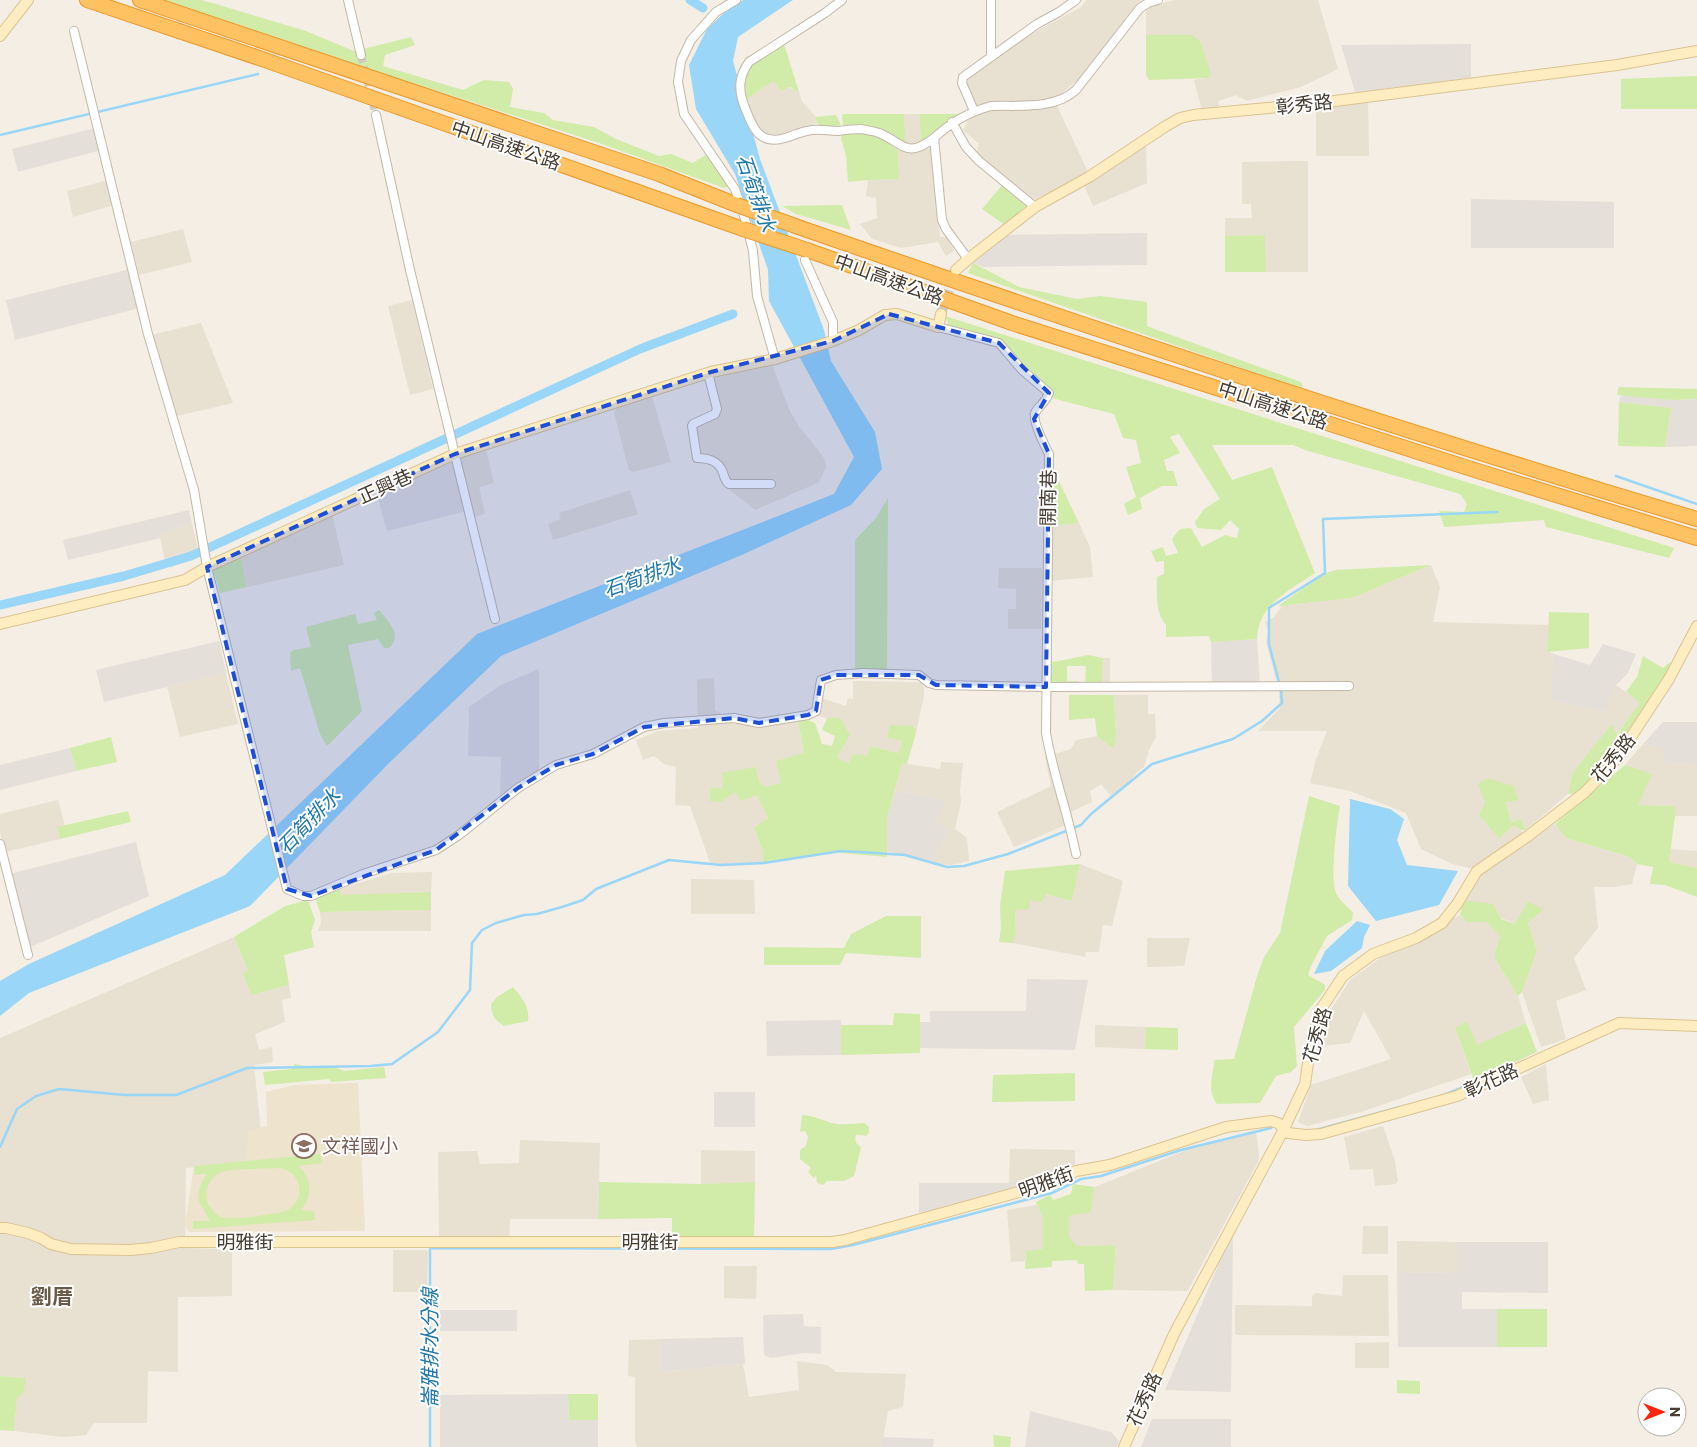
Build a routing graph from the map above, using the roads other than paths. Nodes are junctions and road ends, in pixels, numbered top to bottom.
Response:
1 (87, 0) edge
2 (140, 0) edge
3 (348, 0) edge
4 (736, 0) edge
5 (842, 0) edge
6 (991, 0) edge
7 (1076, 0) edge
8 (1158, 0) edge
9 (25, 4) edge
10 (74, 31) dead end
11 (0, 36) edge
12 (1697, 50) edge
13 (361, 55) tunnel mouth
14 (991, 57) junction
15 (974, 111) junction
16 (376, 115) tunnel mouth
17 (952, 122) junction
18 (934, 138) junction
19 (1035, 207) junction
20 (806, 255) junction
21 (968, 259) junction
22 (956, 270) tunnel mouth
23 (941, 314) tunnel mouth
24 (938, 327) junction
25 (833, 341) junction
26 (775, 358) junction
27 (708, 373) junction
28 (455, 454) junction
29 (771, 484) dead end
30 (1697, 519) edge
31 (1697, 538) edge
32 (207, 568) junction
33 (495, 619) dead end
34 (0, 624) edge
35 (1697, 626) edge
36 (1349, 686) dead end
37 (1046, 687) junction
38 (0, 844) edge
39 (1076, 854) dead end
40 (28, 955) dead end
41 (1697, 1026) edge
42 (1284, 1129) junction
43 (0, 1228) edge
44 (1124, 1447) edge

1 - 20 highway, 中山高速公路, bridge
2 - 30 highway, 中山高速公路, bridge
3 - 13 street
4 - 26 street
5 - 18 street
6 - 14 street
7 - 14 street
8 - 15 street
9 - 11 street
10 - 32 street
12 - 19 street, 彰秀路
14 - 15 street
15 - 17 street
16 - 28 street
17 - 18 street
17 - 19 street
18 - 21 street
19 - 21 street, 彰秀路
20 - 25 street
20 - 31 highway, 中山高速公路
21 - 22 street, 彰秀路
23 - 24 street
24 - 25 street, 開南巷
24 - 37 street, 開南巷
25 - 26 street, 開南巷
26 - 27 street, 正興巷
27 - 28 street, 正興巷
27 - 29 street
28 - 32 street, 正興巷
28 - 33 street
32 - 34 street, 正興巷
32 - 37 street
35 - 42 street, 花秀路
36 - 37 street
37 - 39 street, 開南巷
38 - 40 street
41 - 42 street, 彰花路
42 - 43 street, 明雅街
42 - 44 street, 花秀路

